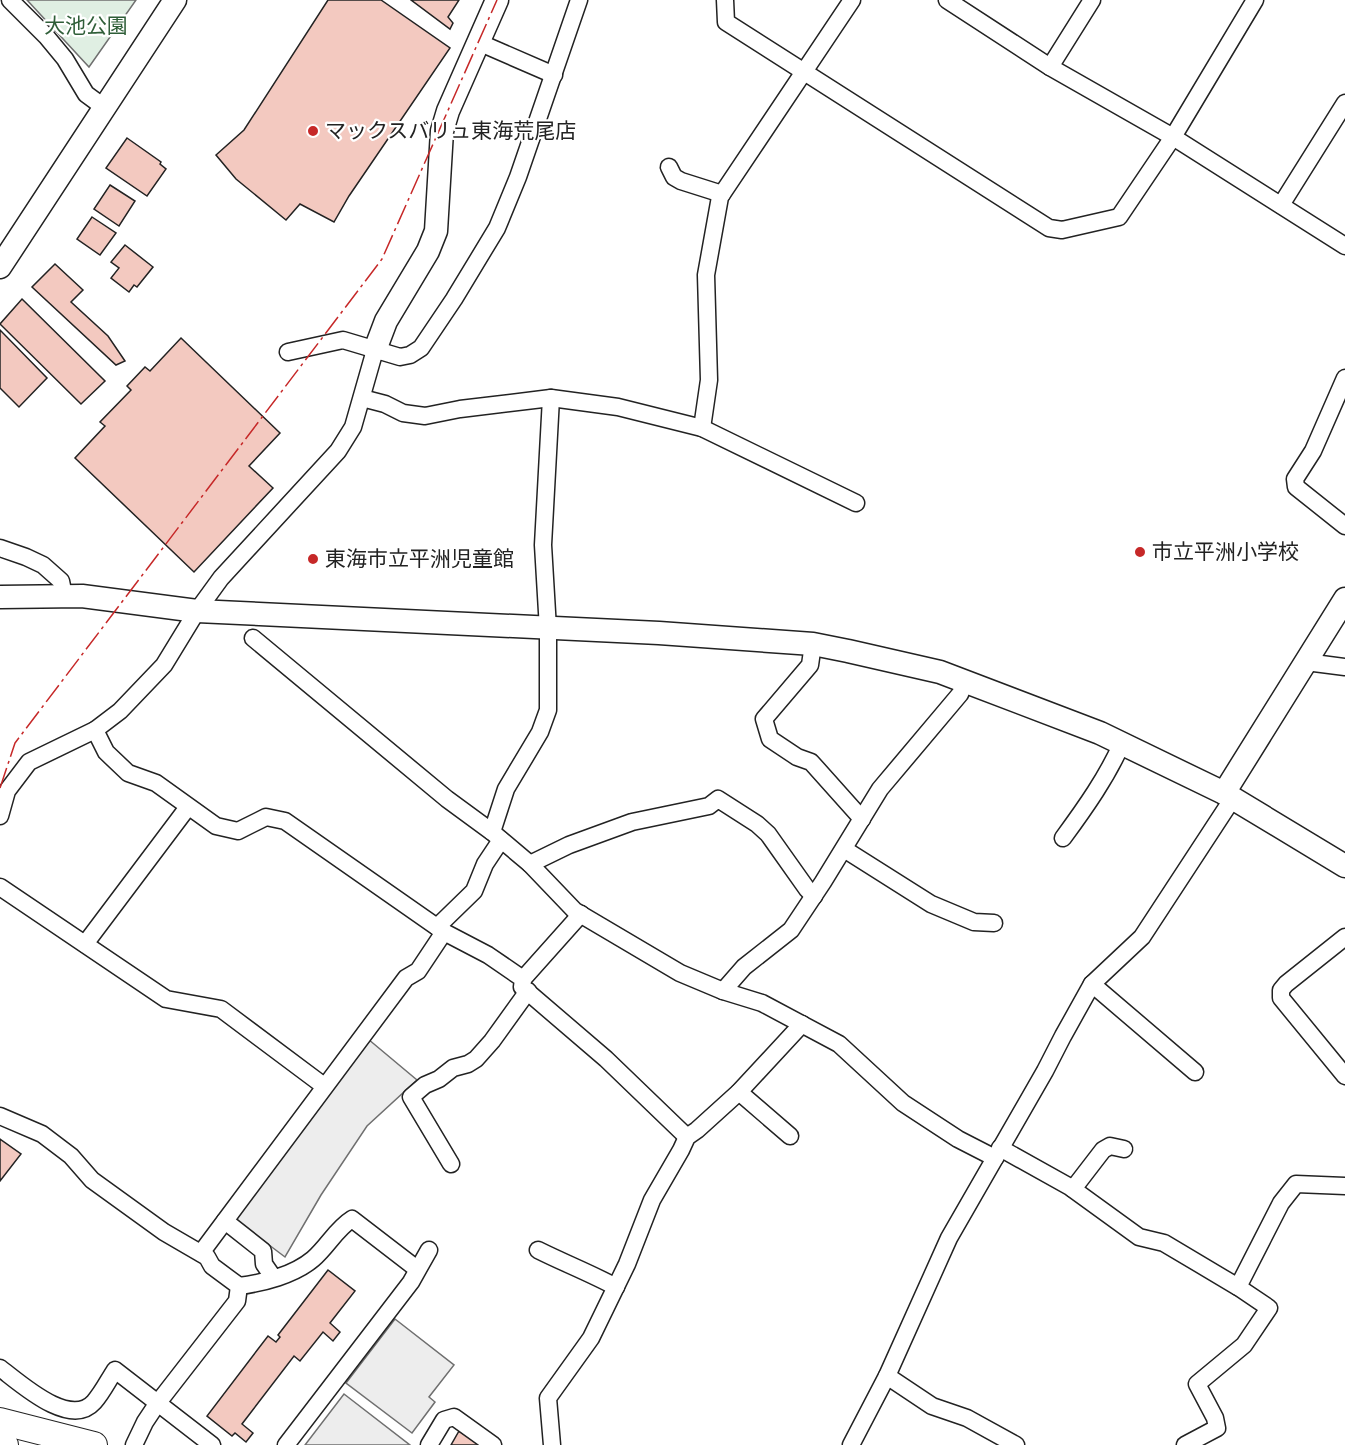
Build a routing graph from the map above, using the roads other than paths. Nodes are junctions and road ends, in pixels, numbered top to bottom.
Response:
1 (10, 0) edge
2 (176, 0) edge
3 (497, 0) edge
4 (579, 0) edge
5 (725, 0) edge
6 (852, 0) edge
7 (947, 0) edge
8 (1092, 0) edge
9 (1256, 0) edge
10 (478, 42) junction
11 (1050, 67) junction
12 (804, 72) junction
13 (554, 75) junction
14 (1345, 103) edge
15 (105, 108) junction
16 (1173, 137) junction
17 (669, 167) dead end
18 (722, 194) junction
19 (1281, 205) junction
20 (1345, 246) edge
21 (0, 267) edge
22 (375, 350) junction
23 (288, 352) dead end
24 (1345, 378) edge
25 (362, 398) junction
26 (551, 398) junction
27 (702, 428) junction
28 (856, 502) dead end
29 (1345, 526) edge
30 (0, 548) edge
31 (0, 597) edge
32 (64, 597) junction
33 (1345, 598) edge
34 (197, 611) junction
35 (548, 629) junction
36 (253, 638) dead end
37 (813, 644) junction
38 (1306, 662) junction
39 (1345, 667) edge
40 (965, 682) junction
41 (95, 730) junction
42 (1122, 743) junction
43 (1228, 796) junction
44 (188, 807) junction
45 (0, 815) edge
46 (862, 819) junction
47 (496, 836) junction
48 (1063, 838) dead end
49 (844, 849) junction
50 (530, 864) junction
51 (1345, 866) edge
52 (0, 887) edge
53 (814, 896) junction
54 (581, 914) junction
55 (994, 923) dead end
56 (441, 930) junction
57 (1345, 936) edge
58 (85, 944) junction
59 (1092, 984) junction
60 (525, 985) junction
61 (723, 991) junction
62 (802, 1024) junction
63 (1195, 1072) dead end
64 (1345, 1076) edge
65 (324, 1086) junction
66 (739, 1092) junction
67 (0, 1116) edge
68 (790, 1136) dead end
69 (687, 1137) junction
70 (1124, 1149) dead end
71 (998, 1153) junction
72 (451, 1164) dead end
73 (1345, 1186) edge
74 (1073, 1189) junction
75 (225, 1221) junction
76 (429, 1250) dead end
77 (538, 1250) dead end
78 (201, 1253) junction
79 (417, 1269) junction
80 (273, 1277) junction
81 (239, 1286) junction
82 (616, 1287) junction
83 (1238, 1287) junction
84 (0, 1368) edge
85 (887, 1376) junction
86 (157, 1404) junction
87 (0, 1421) edge
88 (0, 1444) edge
89 (4, 1445) edge
90 (94, 1445) edge
91 (134, 1445) edge
92 (212, 1445) edge
93 (286, 1445) edge
94 (429, 1445) edge
95 (493, 1445) edge
96 (552, 1445) edge
97 (851, 1445) edge
98 (1016, 1445) edge
99 (1185, 1445) edge

1 - 15 street
2 - 15 street
3 - 10 street
4 - 13 street
5 - 12 street
6 - 12 street
7 - 11 street
8 - 11 street
9 - 16 street
10 - 13 street
10 - 22 street
11 - 16 street
12 - 16 street
12 - 18 street
13 - 22 street
14 - 19 street
15 - 21 street
16 - 19 street
17 - 18 street
18 - 27 street
19 - 20 street
22 - 23 street
22 - 25 street
24 - 29 street
25 - 26 street
25 - 34 street
26 - 27 street
26 - 35 street
27 - 28 street
30 - 32 street
31 - 32 street
32 - 34 street
33 - 38 street
34 - 35 street
34 - 41 street
35 - 37 street
35 - 47 street
36 - 47 street
37 - 40 street
37 - 46 street
38 - 39 street
38 - 43 street
40 - 42 street
40 - 46 street
41 - 44 street
41 - 45 street
42 - 43 street
42 - 48 street
43 - 51 street
43 - 59 street
44 - 56 street
44 - 58 street
46 - 49 street
47 - 50 street
47 - 56 street
49 - 53 street
49 - 55 street
50 - 53 street
50 - 54 street
52 - 58 street
53 - 61 street
54 - 60 street
54 - 61 street
56 - 60 street
56 - 65 street
57 - 64 street
58 - 65 street
59 - 63 street
59 - 71 street
60 - 69 street
60 - 72 street
61 - 62 street
62 - 66 street
62 - 71 street
65 - 75 street
66 - 68 street
66 - 69 street
67 - 78 street
69 - 82 street
70 - 74 street
71 - 74 street
71 - 85 street
73 - 83 street
74 - 83 street
75 - 78 street
75 - 80 street
76 - 79 street
77 - 82 street
78 - 81 street
79 - 80 street
79 - 93 street
80 - 81 street
81 - 86 street
82 - 96 street
83 - 99 street
84 - 86 street
85 - 97 street
85 - 98 street
86 - 91 street
86 - 92 street
87 - 90 main road
88 - 89 main road
94 - 95 street

